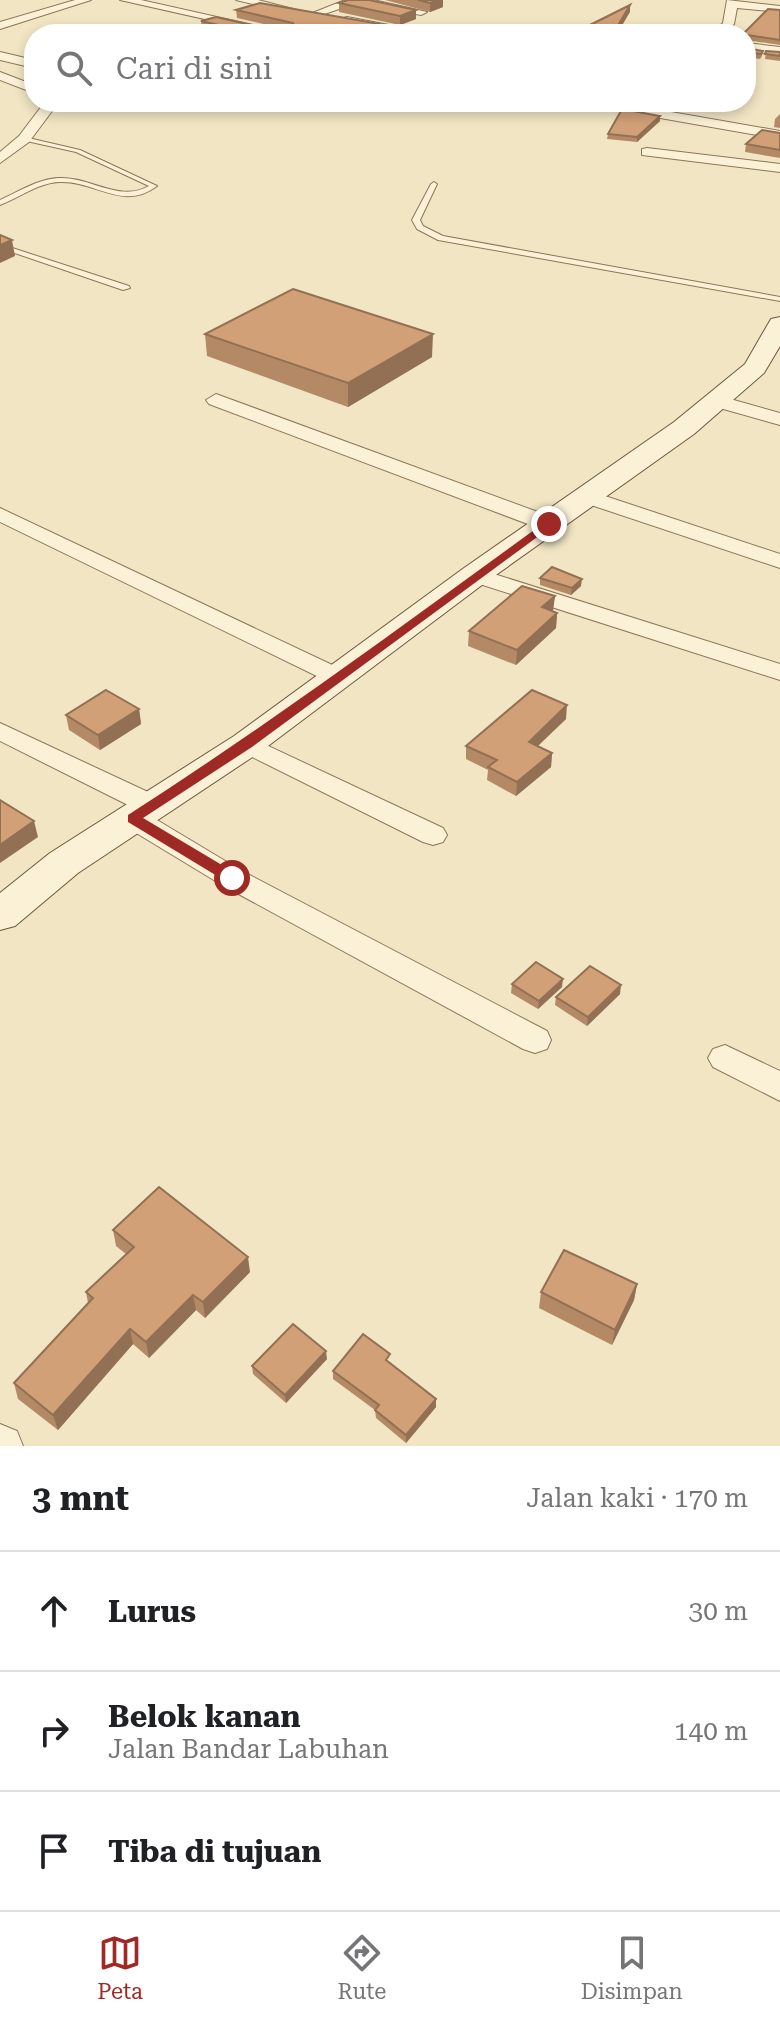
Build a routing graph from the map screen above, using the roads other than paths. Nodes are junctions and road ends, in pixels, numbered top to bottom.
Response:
1 (86, 0) edge
2 (125, 0) edge
3 (241, 0) edge
4 (732, 2) edge
5 (780, 9) edge
6 (421, 12) edge
7 (316, 14) junction
8 (239, 24) edge
9 (368, 24) edge
10 (728, 24) edge
11 (0, 26) edge
12 (756, 48) edge
13 (780, 51) edge
14 (0, 56) edge
15 (24, 62) edge
16 (0, 76) edge
17 (24, 85) edge
18 (44, 112) edge
19 (649, 112) edge
20 (637, 124) edge
21 (780, 135) edge
22 (24, 139) junction
23 (780, 150) edge
24 (647, 152) dead end
25 (0, 159) edge
26 (780, 168) edge
27 (434, 184) dead end
28 (0, 203) edge
29 (0, 246) edge
30 (126, 288) dead end
31 (780, 299) edge
32 (777, 334) edge
33 (216, 400) dead end
34 (716, 401) junction
35 (780, 419) edge
36 (590, 497) junction
37 (0, 514) edge
38 (549, 524) junction
39 (780, 561) edge
40 (475, 575) junction
41 (780, 672) edge
42 (336, 676) junction
43 (0, 731) edge
44 (247, 744) junction
45 (143, 812) junction
46 (433, 835) dead end
47 (0, 915) edge
48 (535, 1040) dead end
49 (725, 1058) dead end
50 (780, 1087) edge

1 - 11 street
2 - 8 street
3 - 7 street
4 - 5 street
4 - 10 street
6 - 7 street
7 - 9 street
12 - 13 street
14 - 15 street
16 - 17 street
18 - 22 street
19 - 21 street
20 - 23 street
22 - 25 street
22 - 28 lane
24 - 26 street
27 - 31 lane
29 - 30 lane
32 - 34 main road
33 - 38 street
34 - 35 street
34 - 36 main road
36 - 38 main road
36 - 39 street
37 - 42 street
38 - 40 main road
40 - 41 street
40 - 42 main road
42 - 44 main road
43 - 45 street
44 - 45 main road
44 - 46 street
45 - 47 main road
45 - 48 street
49 - 50 street

